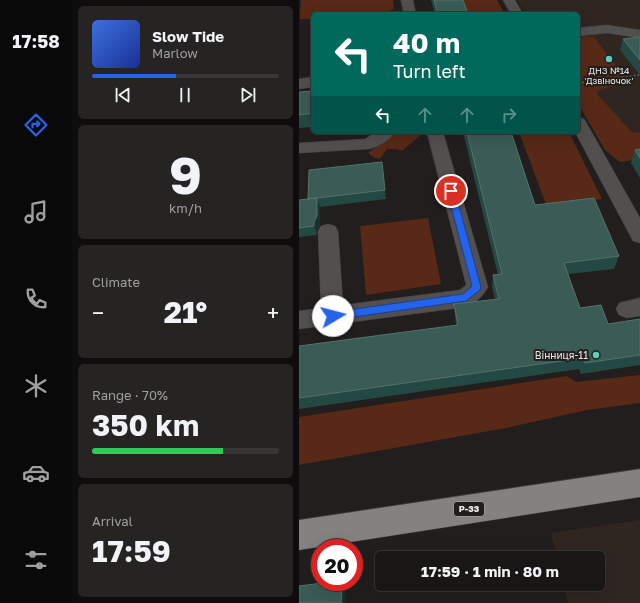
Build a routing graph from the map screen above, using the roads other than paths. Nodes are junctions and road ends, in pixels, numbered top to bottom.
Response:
1 (407, 0) edge
2 (509, 0) edge
3 (410, 12) edge
4 (516, 12) edge
5 (580, 32) edge
6 (640, 34) edge
7 (311, 82) edge
8 (299, 84) edge
9 (580, 126) edge
10 (384, 134) edge
11 (436, 134) edge
12 (299, 148) edge
13 (328, 231) dead end
14 (640, 236) edge
15 (333, 316) junction
16 (299, 320) edge
17 (640, 484) edge
18 (299, 535) edge

1 - 3 street
2 - 4 street
5 - 6 street
7 - 8 street
9 - 14 street
10 - 12 street
11 - 15 street
13 - 15 street
15 - 16 street
17 - 18 main road, Р-33

